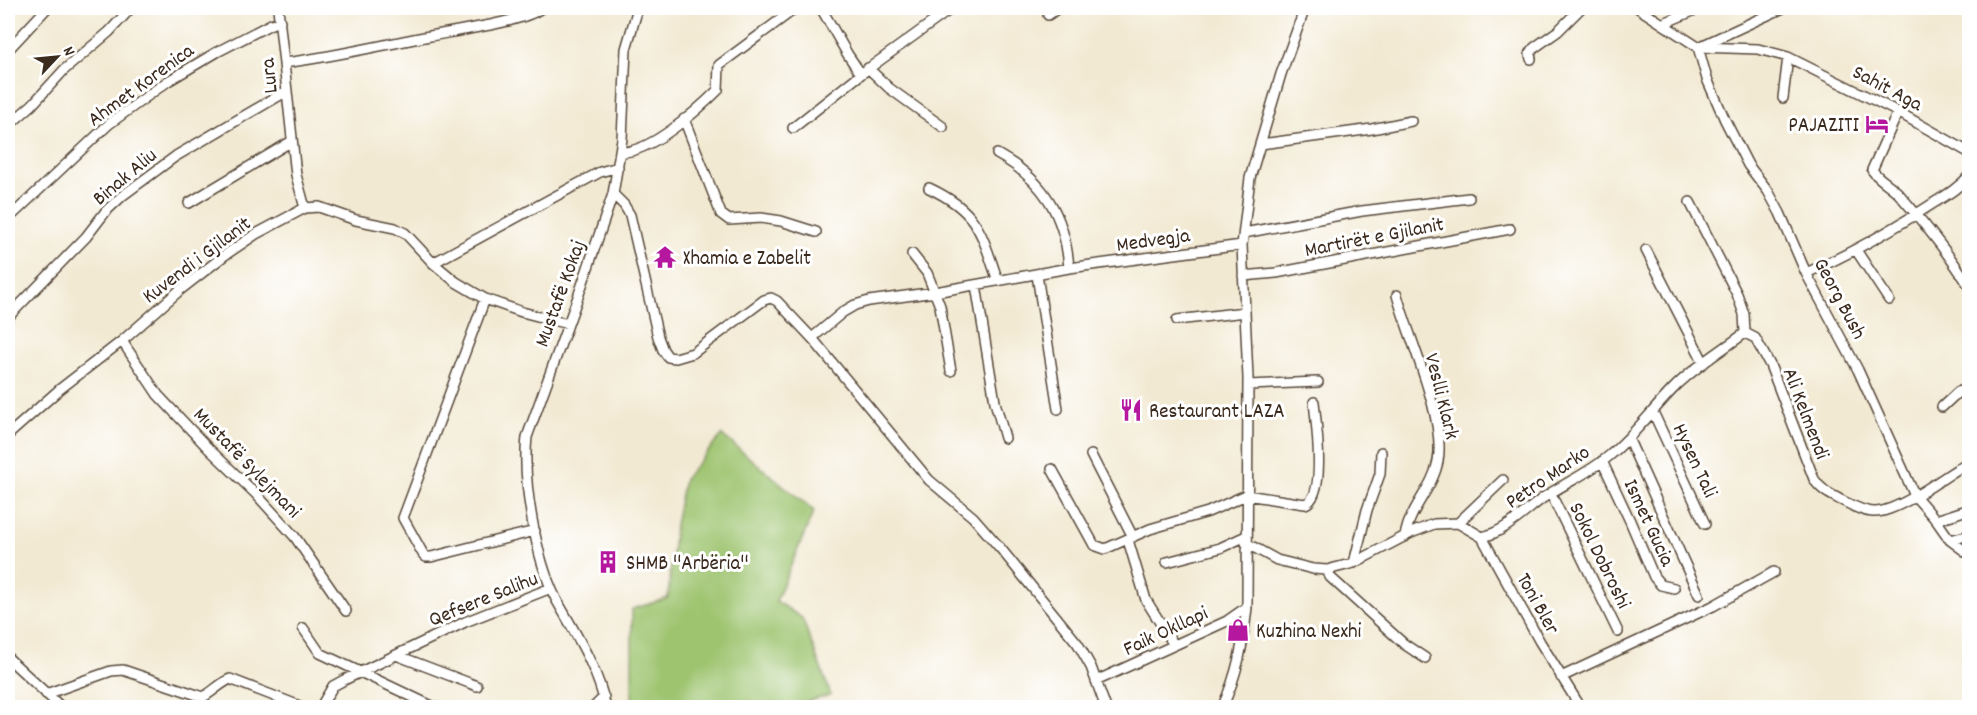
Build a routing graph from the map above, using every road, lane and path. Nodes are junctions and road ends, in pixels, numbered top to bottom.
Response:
1 (47, 8) edge
2 (131, 8) edge
3 (278, 8) edge
4 (541, 8) edge
5 (638, 8) edge
6 (796, 8) edge
7 (821, 8) edge
8 (952, 8) edge
9 (1058, 8) edge
10 (1305, 8) edge
11 (1581, 8) edge
12 (1638, 8) edge
13 (1700, 8) edge
14 (1783, 8) edge
15 (1048, 15) dead end
16 (280, 21) junction
17 (1664, 23) junction
18 (1698, 47) junction
19 (8, 50) edge
20 (1788, 57) junction
21 (1531, 59) dead end
22 (284, 63) junction
23 (865, 71) junction
24 (287, 91) junction
25 (1783, 98) dead end
26 (1898, 112) junction
27 (684, 119) junction
28 (1411, 121) dead end
29 (8, 126) edge
30 (943, 127) dead end
31 (793, 128) dead end
32 (292, 141) junction
33 (1260, 144) junction
34 (620, 152) junction
35 (1970, 153) edge
36 (997, 154) dead end
37 (618, 166) junction
38 (1970, 175) edge
39 (929, 188) dead end
40 (613, 194) junction
41 (1469, 198) dead end
42 (189, 202) dead end
43 (1690, 202) dead end
44 (305, 208) junction
45 (1917, 214) junction
46 (8, 219) edge
47 (1510, 229) dead end
48 (816, 232) dead end
49 (1244, 233) junction
50 (1242, 245) junction
51 (1646, 250) dead end
52 (1856, 250) junction
53 (912, 254) dead end
54 (433, 263) junction
55 (1069, 268) junction
56 (1806, 273) junction
57 (1037, 275) junction
58 (1243, 276) junction
59 (998, 281) junction
60 (976, 285) junction
61 (1970, 287) edge
62 (935, 292) junction
63 (1397, 295) dead end
64 (486, 299) junction
65 (1889, 300) dead end
66 (1245, 312) junction
67 (8, 316) edge
68 (1177, 320) dead end
69 (568, 324) junction
70 (1745, 333) junction
71 (812, 338) junction
72 (122, 341) junction
73 (1704, 363) junction
74 (951, 371) dead end
75 (1318, 382) dead end
76 (1248, 385) junction
77 (1970, 388) edge
78 (1314, 402) dead end
79 (1942, 407) dead end
80 (1058, 409) dead end
81 (1653, 412) junction
82 (8, 435) edge
83 (1005, 438) dead end
84 (1628, 438) junction
85 (1381, 452) dead end
86 (1091, 455) dead end
87 (1602, 461) junction
88 (1970, 461) edge
89 (1052, 469) dead end
90 (1503, 480) dead end
91 (1551, 494) junction
92 (1246, 495) junction
93 (1915, 496) junction
94 (1970, 509) edge
95 (1936, 520) junction
96 (1458, 523) junction
97 (1706, 524) dead end
98 (535, 531) junction
99 (1970, 535) edge
100 (1405, 537) junction
101 (1482, 537) junction
102 (1130, 538) junction
103 (1246, 540) junction
104 (1950, 540) junction
105 (1970, 555) edge
106 (1167, 562) dead end
107 (1354, 563) junction
108 (1328, 570) junction
109 (1774, 572) dead end
110 (551, 588) junction
111 (1674, 588) dead end
112 (1699, 595) dead end
113 (1247, 607) junction
114 (346, 610) dead end
115 (303, 628) dead end
116 (1618, 632) dead end
117 (1174, 645) junction
118 (396, 655) junction
119 (8, 658) edge
120 (1425, 658) dead end
121 (361, 672) junction
122 (1561, 677) junction
123 (1096, 681) junction
124 (477, 686) dead end
125 (46, 694) junction
126 (604, 697) junction
127 (62, 708) edge
128 (305, 708) edge
129 (320, 708) edge
130 (436, 708) edge
131 (592, 708) edge
132 (606, 708) edge
133 (1106, 708) edge
134 (1221, 708) edge
135 (1581, 708) edge
136 (1821, 708) edge
137 (1827, 708) edge

1 - 19 street
2 - 29 street
3 - 16 street, Lura
4 - 22 street
5 - 34 street, Mustafë Kokaj
6 - 27 street
7 - 23 street
8 - 23 street
9 - 15 street
10 - 33 street
11 - 21 street
12 - 17 street
13 - 17 street
14 - 18 street
16 - 22 street, Lura
16 - 46 street, Ahmet Korenica
17 - 18 street
18 - 20 street, Sahit Aga
18 - 56 street, Georg Bush
20 - 25 street
20 - 26 street, Sahit Aga
22 - 24 street, Lura
23 - 30 street
23 - 31 street
24 - 32 street, Lura
24 - 67 street, Binak Aliu
26 - 35 street, Sahit Aga
26 - 45 street
27 - 34 street
27 - 48 street
28 - 33 street
32 - 42 street
32 - 44 street, Lura
33 - 49 street
34 - 37 street, Mustafë Kokaj
36 - 55 street
37 - 40 street, Mustafë Kokaj
37 - 54 street
38 - 45 street
39 - 59 street
40 - 69 street, Mustafë Kokaj
40 - 71 street
41 - 49 street
43 - 70 street
44 - 54 street
44 - 72 street, Kuvendi i Gjilanit
45 - 52 street
45 - 61 street
47 - 58 street, Martirët e Gjilanit
49 - 50 street
50 - 55 street, Medvegja
50 - 58 street
51 - 73 street
52 - 56 street
52 - 65 street
53 - 62 street
54 - 64 street
55 - 57 street, Medvegja
56 - 93 street, Georg Bush
57 - 59 street, Medvegja
57 - 80 street
58 - 66 street
59 - 60 street, Medvegja
60 - 62 street, Medvegja
60 - 83 street
62 - 71 street, Medvegja
62 - 74 street
63 - 100 street, Veslli Klark
64 - 69 street
64 - 98 street
66 - 68 street
66 - 76 street
69 - 98 street, Mustafë Kokaj
70 - 73 street, Petro Marko
70 - 93 street, Ali Kelmendi
71 - 123 street
72 - 82 street, Kuvendi i Gjilanit
72 - 114 street, Mustafë Sylejmani
73 - 81 street, Petro Marko
75 - 76 street
76 - 92 street
77 - 79 street
78 - 92 street
81 - 84 street, Petro Marko
81 - 97 street, Hysen Tali
84 - 87 street, Petro Marko
84 - 112 street
85 - 107 street
86 - 102 street
87 - 91 street, Petro Marko
87 - 111 street, Ismet Gucia
88 - 93 street, Ali Kelmendi
89 - 102 street
90 - 96 street
91 - 101 street, Petro Marko
91 - 116 street, Sokol Dobroshi
92 - 102 street
92 - 103 street
93 - 95 street, Georg Bush
94 - 95 street
95 - 104 street, Georg Bush
96 - 100 street
96 - 101 street
98 - 110 street, Mustafë Kokaj
99 - 104 street
100 - 107 street
101 - 122 street, Toni Bler
102 - 117 street
103 - 106 street
103 - 108 street
103 - 113 street
104 - 105 street, Georg Bush
107 - 108 street
108 - 120 street
109 - 122 street
110 - 118 street, Qefsere Salihu
110 - 126 street, Qefsere Salihu
113 - 117 street, Faik Okllapi
113 - 134 street
115 - 121 street
117 - 123 street, Faik Okllapi
118 - 121 street, Qefsere Salihu
118 - 124 street
119 - 125 street
121 - 129 street, Qefsere Salihu
121 - 130 street
122 - 135 street, Toni Bler
123 - 133 street
125 - 127 street
125 - 128 street
126 - 131 street
126 - 132 street, Qefsere Salihu
136 - 137 street

